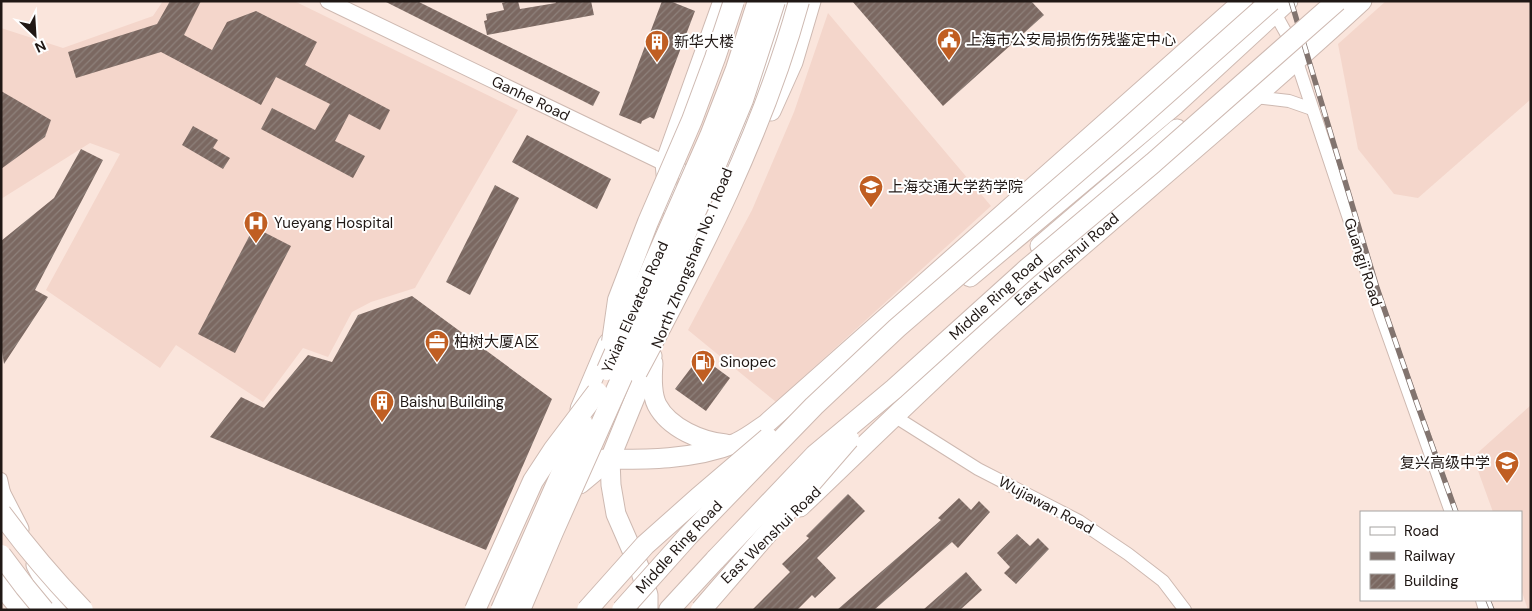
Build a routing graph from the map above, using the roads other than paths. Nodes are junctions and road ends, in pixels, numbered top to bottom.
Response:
1 (328, 1) edge
2 (723, 1) edge
3 (734, 1) edge
4 (749, 1) edge
5 (758, 1) edge
6 (775, 1) edge
7 (786, 1) edge
8 (799, 1) edge
9 (811, 1) edge
10 (1242, 1) edge
11 (1322, 1) edge
12 (1337, 1) edge
13 (1362, 1) edge
14 (1276, 4) edge
15 (1286, 34) junction
16 (1296, 62) junction
17 (1256, 97) junction
18 (1312, 108) junction
19 (665, 164) junction
20 (683, 172) junction
21 (1080, 185) junction
22 (729, 188) junction
23 (1022, 196) junction
24 (669, 205) junction
25 (897, 328) junction
26 (654, 352) junction
27 (607, 370) junction
28 (894, 389) junction
29 (597, 392) junction
30 (894, 416) junction
31 (568, 437) junction
32 (735, 443) junction
33 (576, 459) junction
34 (610, 459) junction
35 (556, 468) junction
36 (1, 480) edge
37 (576, 488) junction
38 (3, 504) edge
39 (1451, 511) edge
40 (616, 514) junction
41 (1, 555) edge
42 (46, 584) junction
43 (9, 600) edge
44 (44, 610) edge
45 (65, 610) edge
46 (83, 610) edge
47 (475, 610) edge
48 (492, 610) edge
49 (501, 610) edge
50 (520, 610) edge
51 (524, 610) edge
52 (586, 610) edge
53 (622, 610) edge
54 (634, 610) edge
55 (648, 610) edge
56 (669, 610) edge
57 (681, 610) edge
58 (693, 610) edge
59 (701, 610) edge
60 (1185, 610) edge

1 - 19 street, Ganhe Road
2 - 19 main road
3 - 27 highway, bridge
4 - 20 main road
5 - 27 highway, Yixian Elevated Road, bridge
6 - 37 highway, Yixian Elevated Road, bridge
7 - 22 main road, North Zhongshan No. 1 Road
8 - 37 highway, bridge
9 - 22 main road
10 - 23 main road
11 - 15 main road, East Wenshui Road
12 - 28 highway, Middle Ring Road, bridge
13 - 16 main road, East Wenshui Road
14 - 15 street, Guangji Road
14 - 21 main road
14 - 25 highway, Middle Ring Road, bridge
15 - 16 street, Guangji Road
15 - 57 main road, East Wenshui Road
16 - 17 main road, East Wenshui Road
16 - 18 street, Guangji Road
17 - 18 street
17 - 30 main road, East Wenshui Road
18 - 39 street, Guangji Road
19 - 20 street, Ganhe Road
19 - 24 main road
20 - 22 street, Ganhe Road
20 - 24 main road
21 - 23 main road
21 - 32 main road
22 - 26 main road, North Zhongshan No. 1 Road
23 - 32 main road
24 - 31 main road
25 - 52 highway, bridge
25 - 53 highway, Middle Ring Road, bridge
26 - 32 main road
26 - 34 main road, North Zhongshan No. 1 Road
27 - 29 highway, Yixian Elevated Road
28 - 56 highway, Middle Ring Road, bridge
28 - 59 highway, bridge
29 - 47 highway, bridge
29 - 49 highway, Yixian Elevated Road, bridge
30 - 58 main road, East Wenshui Road
30 - 60 street, Wujiawan Road
31 - 33 main road
31 - 35 main road
32 - 34 main road
33 - 34 main road
33 - 35 main road
33 - 37 main road
34 - 37 main road
34 - 40 main road, North Zhongshan No. 1 Road
35 - 48 main road
36 - 38 street
37 - 50 highway, Yixian Elevated Road, bridge
37 - 51 main road
38 - 42 main road
38 - 46 highway, bridge
40 - 54 main road, North Zhongshan No. 1 Road
40 - 55 main road, North Zhongshan No. 1 Road
41 - 44 highway, bridge
42 - 43 street
42 - 45 main road

